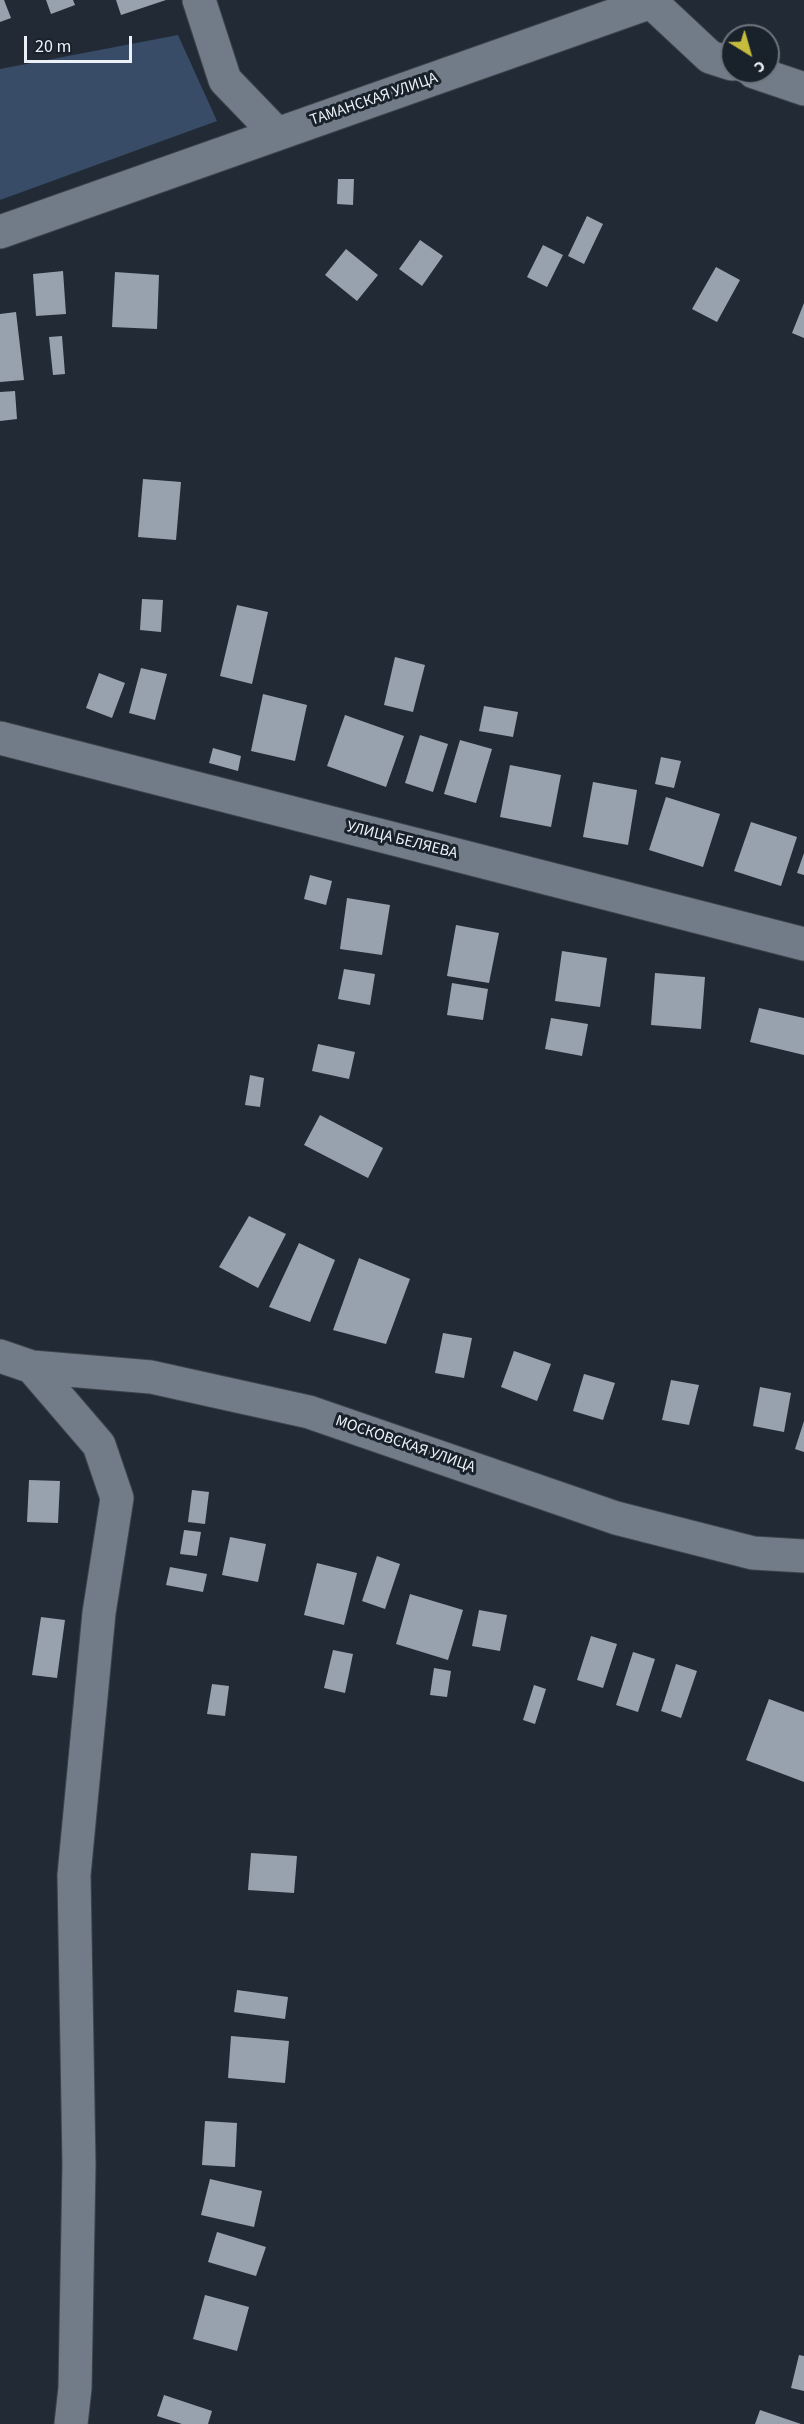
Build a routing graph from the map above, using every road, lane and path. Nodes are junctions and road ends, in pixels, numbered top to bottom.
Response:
1 (199, 0) edge
2 (652, 1) edge
3 (720, 60) edge
4 (780, 81) edge
5 (804, 89) edge
6 (277, 134) junction
7 (0, 232) edge
8 (0, 738) edge
9 (804, 944) edge
10 (0, 1356) edge
11 (32, 1366) junction
12 (804, 1556) edge
13 (71, 2424) edge

1 - 6 street
2 - 3 street, ТАМАНСКАЯ УЛИЦА
2 - 6 street, ТАМАНСКАЯ УЛИЦА
4 - 5 street
6 - 7 street, ТАМАНСКАЯ УЛИЦА
8 - 9 street, УЛИЦА БЕЛЯЕВА
10 - 11 street, МОСКОВСКАЯ УЛИЦА
11 - 12 street, МОСКОВСКАЯ УЛИЦА
11 - 13 street

